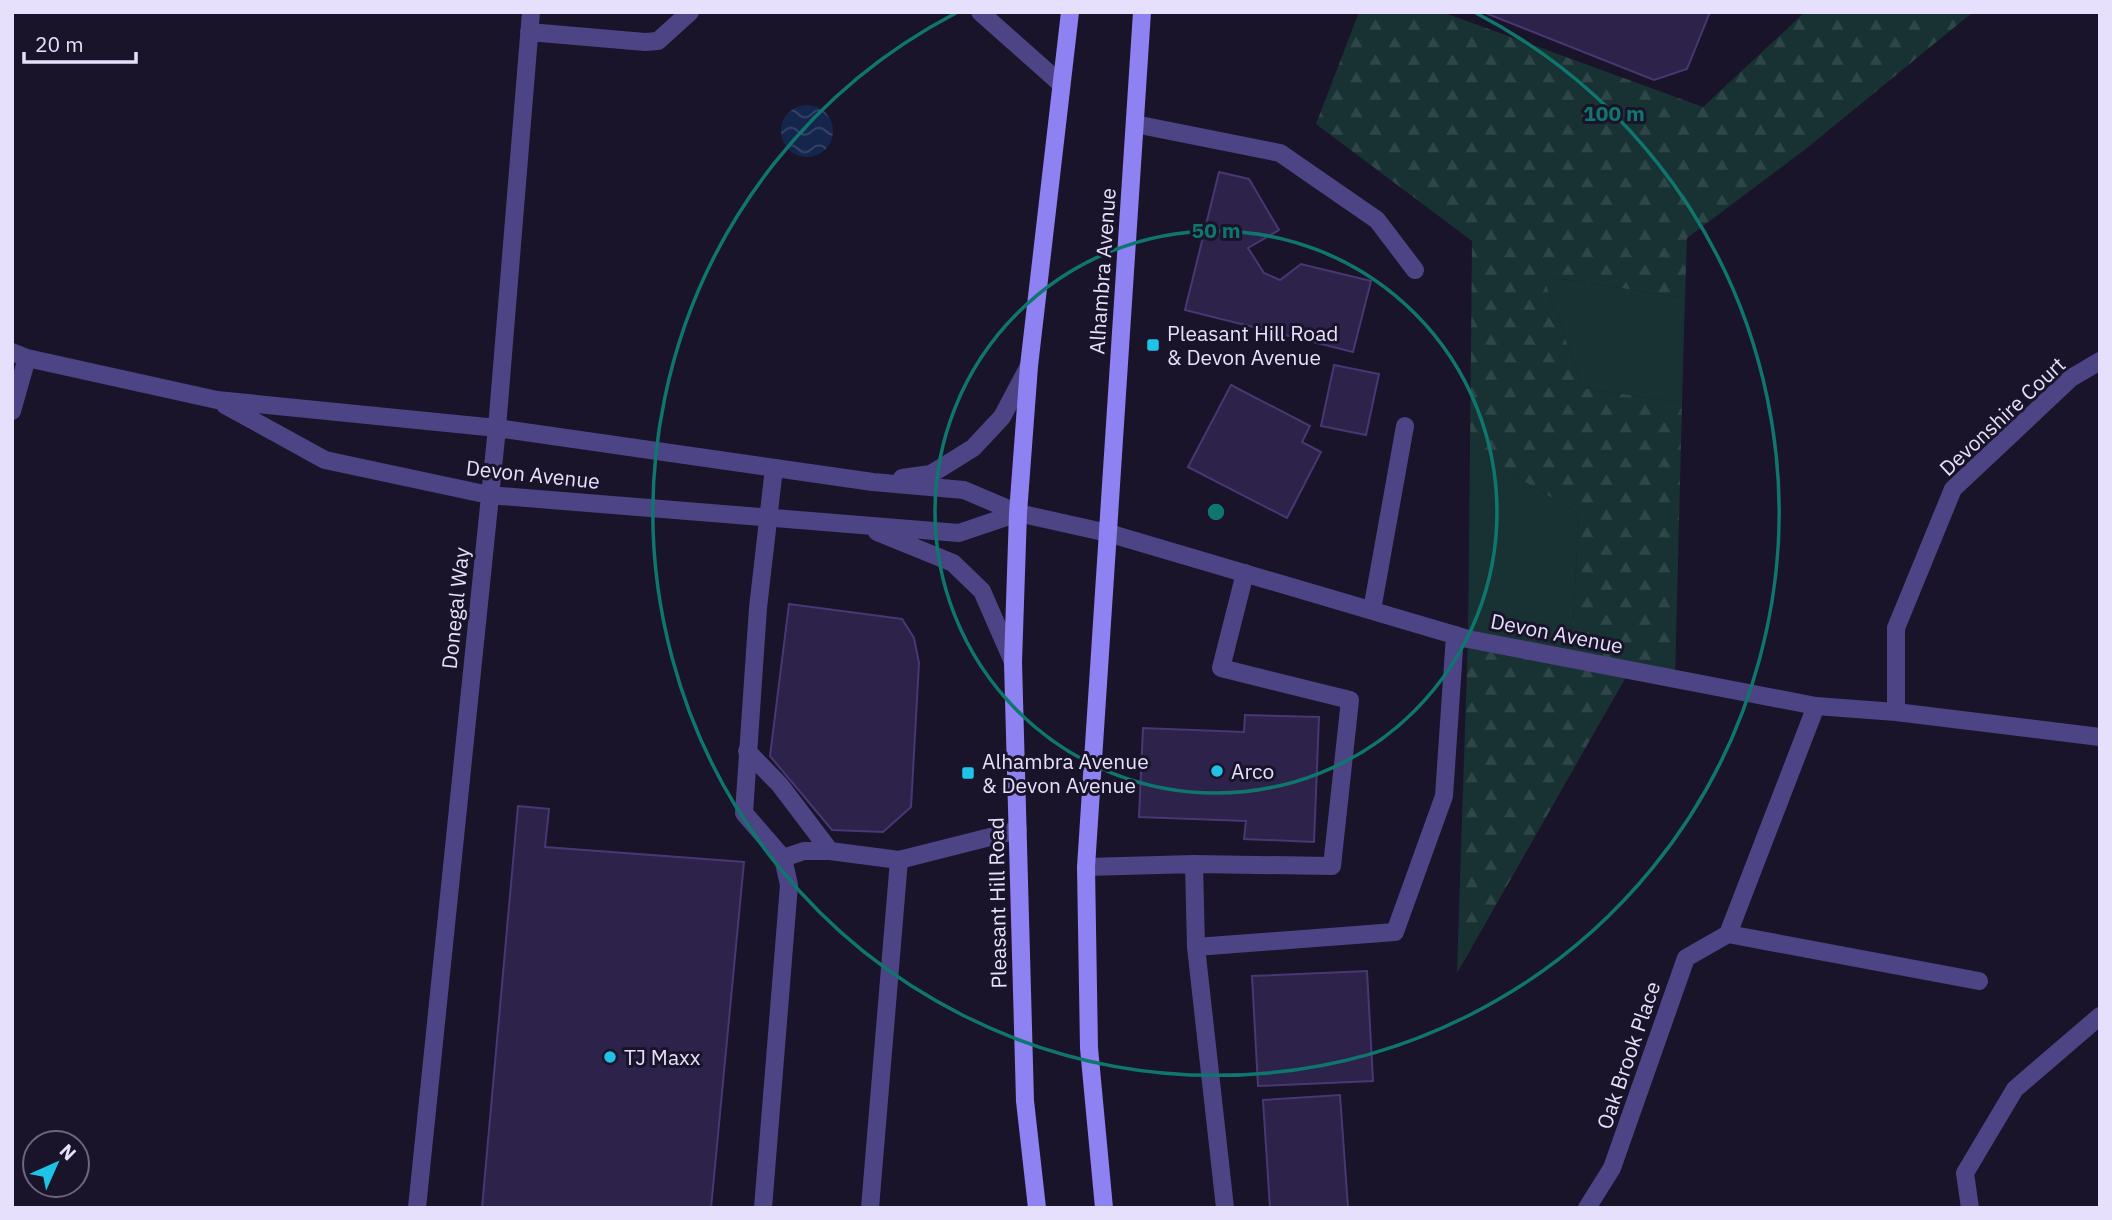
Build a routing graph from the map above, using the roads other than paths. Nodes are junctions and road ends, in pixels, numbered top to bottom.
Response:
1 (531, 12) edge
2 (690, 12) edge
3 (980, 12) edge
4 (1070, 12) edge
5 (1142, 12) edge
6 (529, 32) junction
7 (1061, 84) junction
8 (1135, 124) junction
9 (1415, 270) dead end
10 (20, 355) edge
11 (2100, 361) edge
12 (1029, 366) junction
13 (217, 400) junction
14 (12, 411) edge
15 (1405, 426) dead end
16 (497, 428) junction
17 (774, 468) junction
18 (873, 482) junction
19 (489, 495) junction
20 (1018, 513) junction
21 (768, 518) junction
22 (861, 525) junction
23 (1108, 533) junction
24 (1245, 573) junction
25 (1372, 610) junction
26 (1455, 635) junction
27 (1013, 662) junction
28 (1816, 706) junction
29 (1896, 712) junction
30 (2100, 737) edge
31 (747, 751) junction
32 (1018, 830) junction
33 (830, 851) junction
34 (783, 858) junction
35 (899, 860) junction
36 (1194, 864) junction
37 (1086, 867) junction
38 (1728, 934) junction
39 (1196, 947) junction
40 (1979, 981) dead end
41 (2100, 1016) edge
42 (417, 1208) edge
43 (763, 1208) edge
44 (870, 1208) edge
45 (1037, 1208) edge
46 (1104, 1208) edge
47 (1225, 1208) edge
48 (1587, 1208) edge
49 (1970, 1208) edge

1 - 6 street, Donegal Way
2 - 6 street
3 - 7 street
4 - 7 main road
5 - 8 main road, Alhambra Avenue
6 - 16 street, Donegal Way
7 - 12 main road
8 - 9 street
8 - 23 main road, Alhambra Avenue
10 - 13 street, Devon Avenue
10 - 14 street
11 - 29 street, Devonshire Court
12 - 18 street, Devon Avenue
12 - 20 main road
13 - 16 street, Devon Avenue
13 - 19 street, Devon Avenue
15 - 25 street
16 - 17 street, Devon Avenue
16 - 19 street, Donegal Way
17 - 18 street, Devon Avenue
17 - 21 street
18 - 20 street, Devon Avenue
19 - 21 street, Devon Avenue
19 - 42 street, Donegal Way
20 - 22 street, Devon Avenue
20 - 23 street, Devon Avenue
20 - 27 main road, Pleasant Hill Road
21 - 22 street, Devon Avenue
21 - 31 street
22 - 27 street, Devon Avenue
23 - 24 street, Devon Avenue
23 - 37 main road
24 - 25 street, Devon Avenue
24 - 36 street
25 - 26 street, Devon Avenue
26 - 28 street, Devon Avenue
26 - 39 street
27 - 32 main road, Pleasant Hill Road
28 - 29 street, Devon Avenue
28 - 38 street
29 - 30 street, Devon Avenue
31 - 33 street
31 - 34 street
32 - 35 street
32 - 45 main road, Pleasant Hill Road
33 - 34 street
33 - 35 street
34 - 43 street
35 - 44 street
36 - 37 street
36 - 39 street
37 - 46 main road
38 - 40 street
38 - 48 street, Oak Brook Place
39 - 47 street
41 - 49 street

